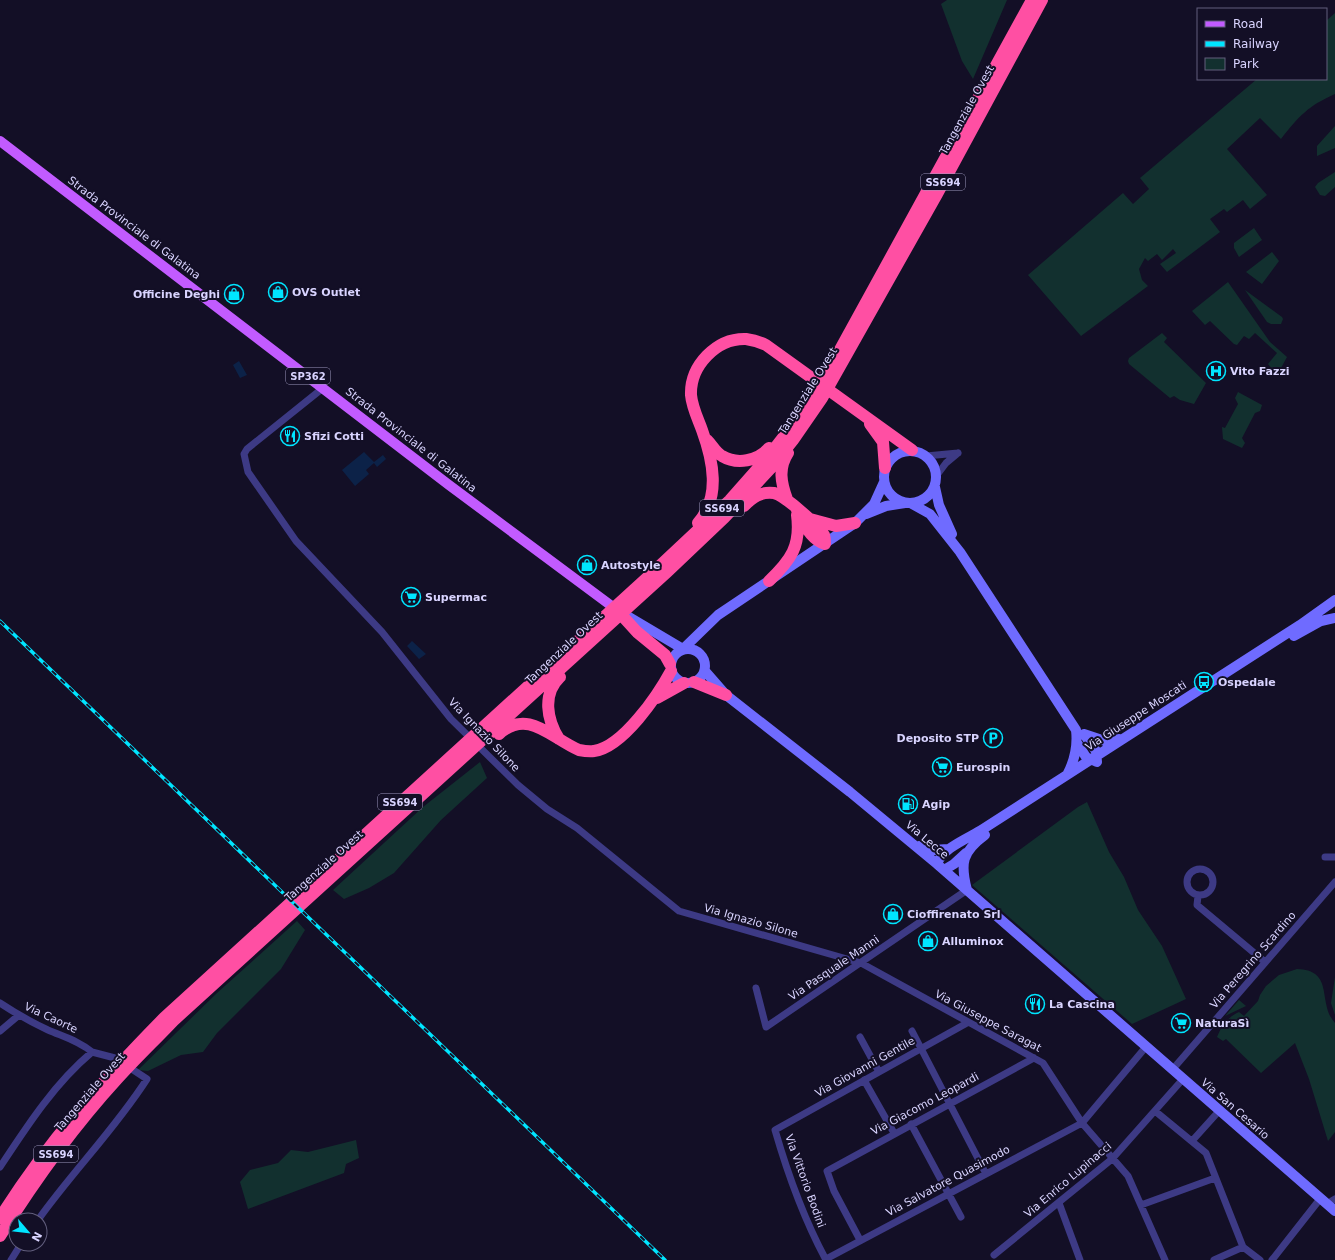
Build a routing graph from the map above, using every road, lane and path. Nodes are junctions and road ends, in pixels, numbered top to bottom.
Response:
1 (1028, 0) edge
2 (1032, 0) edge
3 (1042, 0) edge
4 (1018, 26) junction
5 (0, 141) edge
6 (839, 361) junction
7 (323, 388) junction
8 (863, 416) junction
9 (801, 420) junction
10 (704, 437) junction
11 (912, 450) junction
12 (926, 456) junction
13 (885, 468) junction
14 (936, 475) junction
15 (884, 482) junction
16 (935, 487) junction
17 (787, 499) junction
18 (909, 504) junction
19 (797, 510) junction
20 (865, 514) junction
21 (807, 518) junction
22 (855, 522) junction
23 (825, 544) junction
24 (960, 552) junction
25 (667, 572) junction
26 (648, 577) junction
27 (770, 581) junction
28 (637, 593) junction
29 (1335, 600) edge
30 (617, 610) junction
31 (718, 615) junction
32 (1335, 618) edge
33 (593, 634) junction
34 (644, 638) junction
35 (663, 638) junction
36 (683, 649) junction
37 (701, 654) junction
38 (671, 667) junction
39 (705, 671) junction
40 (689, 683) junction
41 (726, 695) junction
42 (653, 701) junction
43 (1080, 732) junction
44 (484, 738) junction
45 (1124, 738) junction
46 (559, 740) junction
47 (1077, 743) junction
48 (469, 751) junction
49 (1095, 759) junction
50 (1067, 775) junction
51 (913, 844) junction
52 (948, 849) junction
53 (966, 852) junction
54 (1325, 857) dead end
55 (1335, 857) edge
56 (341, 862) junction
57 (940, 867) junction
58 (1335, 882) edge
59 (967, 890) junction
60 (1198, 896) dead end
61 (1264, 962) junction
62 (861, 963) junction
63 (756, 988) dead end
64 (0, 1003) edge
65 (19, 1015) junction
66 (967, 1023) junction
67 (1119, 1024) joint
68 (0, 1031) edge
69 (912, 1031) dead end
70 (860, 1037) dead end
71 (1145, 1048) junction
72 (920, 1049) junction
73 (92, 1052) junction
74 (1034, 1058) junction
75 (1172, 1070) junction
76 (879, 1072) junction
77 (114, 1075) junction
78 (1183, 1079) junction
79 (864, 1080) junction
80 (950, 1103) junction
81 (1155, 1111) junction
82 (1219, 1111) junction
83 (1082, 1123) junction
84 (911, 1124) junction
85 (774, 1130) joint
86 (894, 1134) junction
87 (1192, 1141) junction
88 (1112, 1159) junction
89 (0, 1167) edge
90 (986, 1174) junction
91 (1215, 1178) junction
92 (949, 1194) junction
93 (1327, 1201) edge
94 (1059, 1203) junction
95 (1141, 1205) junction
96 (1335, 1211) edge
97 (44, 1212) edge
98 (961, 1217) dead end
99 (0, 1218) edge
100 (0, 1236) edge
101 (860, 1240) junction
102 (1244, 1247) junction
103 (994, 1256) dead end
104 (826, 1259) edge
105 (1080, 1260) edge
106 (1165, 1260) edge
107 (1214, 1260) edge
108 (1260, 1260) edge
109 (1272, 1260) edge

1 - 4 highway
2 - 4 highway, Tangenziale Ovest / SS694
3 - 6 highway, Tangenziale Ovest / SS694
4 - 6 highway, Tangenziale Ovest / SS694
5 - 7 main road, Strada Provinciale di Galatina / SP362
6 - 9 highway, Tangenziale Ovest / SS694
7 - 30 main road, Strada Provinciale di Galatina / SP362
7 - 62 street, Via Ignazio Silone
8 - 10 highway
8 - 11 highway
8 - 13 highway
9 - 10 highway
9 - 17 highway
9 - 25 highway, Tangenziale Ovest / SS694
9 - 26 highway, Tangenziale Ovest / SS694
10 - 26 highway
11 - 12 main road
11 - 13 main road
12 - 14 main road
12 - 14 street
13 - 15 main road
14 - 16 main road
15 - 18 main road
15 - 20 main road
16 - 18 main road
16 - 24 main road
17 - 19 highway
17 - 25 highway
18 - 20 main road
18 - 24 main road
19 - 21 highway
19 - 23 highway
19 - 27 highway
20 - 22 main road
21 - 22 highway
21 - 23 highway
22 - 23 main road
23 - 27 main road
24 - 43 main road
25 - 28 highway, Tangenziale Ovest / SS694
26 - 28 highway, Tangenziale Ovest / SS694
27 - 31 main road
28 - 33 highway, Tangenziale Ovest / SS694
29 - 45 main road, Via Giuseppe Moscati
30 - 34 highway
30 - 35 main road
31 - 36 main road
31 - 37 main road
32 - 49 main road, Via Giuseppe Moscati
33 - 44 highway, Tangenziale Ovest / SS694
33 - 46 highway
34 - 35 street
34 - 38 highway
35 - 36 main road
36 - 37 main road
36 - 38 main road
37 - 39 main road
38 - 40 main road
38 - 42 highway
39 - 40 main road
39 - 41 main road, Via Lecce
40 - 41 highway
40 - 42 highway
41 - 51 main road, Via Lecce
42 - 46 highway
43 - 45 main road
43 - 47 main road
43 - 49 main road
44 - 46 highway
44 - 48 highway, Tangenziale Ovest / SS694
44 - 48 highway
45 - 49 main road, Via Giuseppe Moscati
47 - 49 main road
47 - 50 main road
48 - 56 highway, Tangenziale Ovest / SS694
48 - 56 highway, Tangenziale Ovest / SS694
49 - 50 main road, Via Giuseppe Moscati
49 - 53 main road, Via Giuseppe Moscati
50 - 52 main road, Via Giuseppe Moscati
51 - 52 main road, Via Giuseppe Moscati
51 - 57 main road, Via Lecce
52 - 57 main road, Via Giuseppe Moscati
53 - 57 main road, Via Giuseppe Moscati
53 - 59 main road
54 - 55 street
56 - 77 highway, Tangenziale Ovest / SS694
57 - 59 main road, Via Lecce
58 - 61 street, Via Peregrino Scardino
59 - 62 street, Via Pasquale Manni
59 - 67 main road, Via Lecce
60 - 61 street
61 - 75 street, Via Peregrino Scardino
62 - 63 street, Via Pasquale Manni
62 - 66 street, Via Giuseppe Saragat
64 - 65 street, Via Caorte
65 - 68 street
65 - 73 street, Via Caorte
66 - 72 street, Via Giovanni Gentile
66 - 74 street, Via Giuseppe Saragat
67 - 71 main road, Via San Cesario
69 - 72 street
70 - 76 street
71 - 75 main road, Via San Cesario
71 - 83 street
72 - 76 street, Via Giovanni Gentile
72 - 80 street
73 - 89 street
73 - 97 street
74 - 80 street, Via Giacomo Leopardi
74 - 83 street, Via Giuseppe Saragat
75 - 78 main road, Via San Cesario
76 - 79 street, Via Giovanni Gentile
77 - 99 highway, Tangenziale Ovest / SS694
77 - 100 highway, Tangenziale Ovest / SS694
78 - 81 street, Via Enrico Lupinacci
78 - 82 main road, Via San Cesario
79 - 85 street, Via Giovanni Gentile
79 - 86 street
80 - 84 street, Via Giacomo Leopardi
80 - 90 street
81 - 87 street
81 - 88 street, Via Enrico Lupinacci
82 - 87 street
82 - 93 main road, Via San Cesario
83 - 88 street, Via Giuseppe Saragat
83 - 90 street, Via Salvatore Quasimodo
84 - 86 street, Via Giacomo Leopardi
84 - 92 street
85 - 104 street, Via Vittorio Bodini
86 - 101 street, Via Giacomo Leopardi
87 - 91 street
88 - 94 street, Via Enrico Lupinacci
88 - 95 street, Via Giuseppe Saragat
90 - 92 street, Via Salvatore Quasimodo
91 - 95 street
91 - 102 street
92 - 98 street
92 - 101 street, Via Salvatore Quasimodo
93 - 96 main road, Via San Cesario
93 - 109 street
94 - 103 street, Via Enrico Lupinacci
94 - 105 street
95 - 106 street, Via Giuseppe Saragat
101 - 104 street, Via Salvatore Quasimodo
102 - 107 street
102 - 108 street

